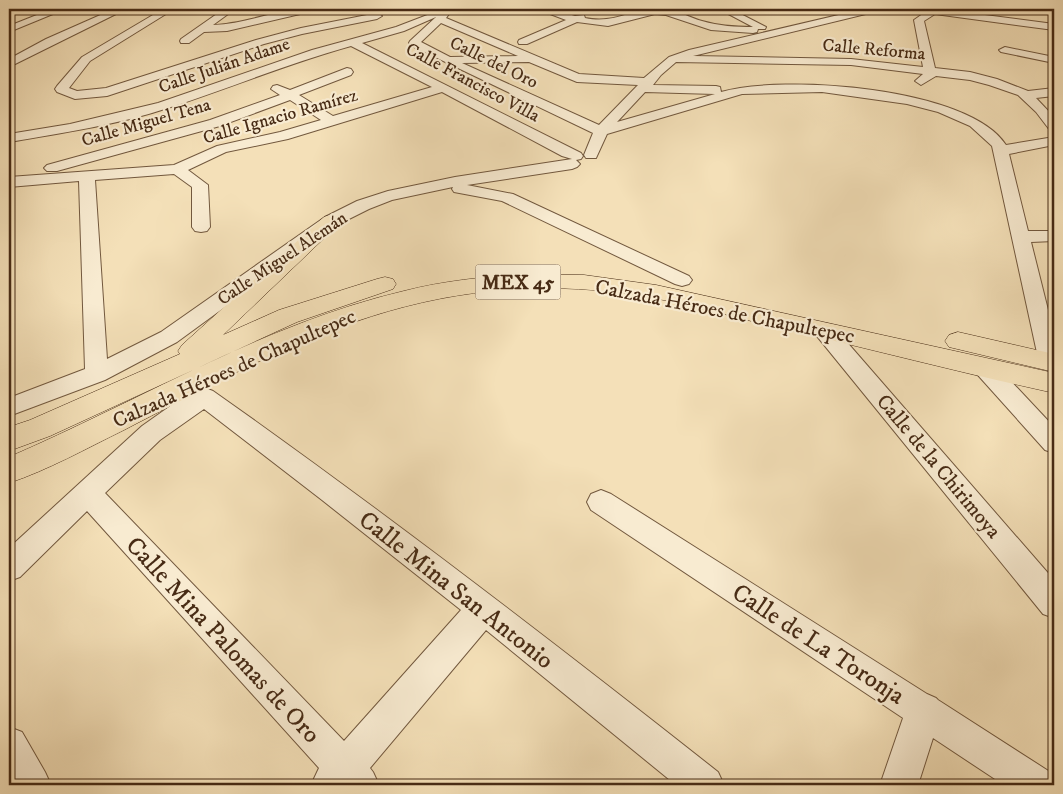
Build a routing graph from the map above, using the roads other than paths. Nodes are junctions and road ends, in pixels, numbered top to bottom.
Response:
1 (60, 9) edge
2 (121, 9) edge
3 (168, 9) edge
4 (230, 9) edge
5 (269, 9) edge
6 (310, 9) edge
7 (363, 9) edge
8 (542, 9) edge
9 (586, 9) edge
10 (724, 9) edge
11 (875, 9) edge
12 (917, 9) edge
13 (934, 11) junction
14 (288, 13) junction
15 (445, 13) edge
16 (377, 16) junction
17 (577, 18) junction
18 (1054, 27) edge
19 (202, 28) junction
20 (9, 29) edge
21 (400, 29) junction
22 (770, 31) junction
23 (185, 40) dead end
24 (25, 41) dead end
25 (50, 41) junction
26 (352, 42) junction
27 (523, 42) dead end
28 (420, 46) junction
29 (1004, 50) dead end
30 (383, 56) junction
31 (445, 59) junction
32 (673, 59) junction
33 (537, 60) junction
34 (1054, 60) edge
35 (204, 61) junction
36 (9, 64) edge
37 (930, 71) junction
38 (347, 72) dead end
39 (246, 77) junction
40 (907, 84) dead end
41 (646, 85) junction
42 (891, 85) dead end
43 (441, 88) junction
44 (822, 88) junction
45 (741, 90) junction
46 (1054, 92) edge
47 (1027, 95) junction
48 (291, 96) junction
49 (331, 121) junction
50 (1054, 126) edge
51 (601, 131) junction
52 (9, 138) edge
53 (1054, 141) edge
54 (1000, 151) junction
55 (582, 164) junction
56 (177, 170) junction
57 (87, 176) junction
58 (9, 177) edge
59 (9, 182) edge
60 (410, 191) junction
61 (508, 197) junction
62 (331, 222) junction
63 (201, 227) dead end
64 (1054, 236) edge
65 (1020, 237) junction
66 (682, 280) junction
67 (454, 288) junction
68 (824, 330) junction
69 (174, 367) junction
70 (984, 367) junction
71 (1053, 369) edge
72 (97, 374) junction
73 (205, 397) junction
74 (9, 407) edge
75 (9, 439) edge
76 (1054, 443) edge
77 (9, 470) edge
78 (87, 493) junction
79 (601, 502) dead end
80 (9, 567) edge
81 (1054, 603) edge
82 (484, 608) junction
83 (924, 710) junction
84 (9, 745) edge
85 (345, 780) edge
86 (32, 785) edge
87 (705, 785) edge
88 (899, 785) edge
89 (1037, 785) edge

1 - 20 street
2 - 25 street
3 - 35 street
4 - 19 street
5 - 14 street
6 - 14 street
7 - 16 street, Calle Francisco Villa
8 - 17 street
9 - 17 street
10 - 22 street
11 - 22 street
12 - 13 street
13 - 18 street
13 - 37 street
14 - 19 street
15 - 21 street, Calle Julián Adame
15 - 28 street, Calle del Oro
15 - 33 street
16 - 21 street, Calle Francisco Villa
16 - 35 street
17 - 22 street
17 - 27 street
19 - 23 street
21 - 26 street, Calle Julián Adame
22 - 32 street
24 - 25 street
25 - 36 street
26 - 30 street, Calle Francisco Villa
26 - 39 street, Calle Julián Adame
28 - 30 street
28 - 31 street, Calle del Oro
29 - 34 street
30 - 43 street, Calle Francisco Villa
31 - 33 street
31 - 51 street, Calle del Oro
32 - 37 street, Calle Reforma
32 - 41 street
33 - 41 street
35 - 39 street
37 - 40 street
37 - 47 street, Calle Reforma
38 - 48 street, Calle Miguel Tena
39 - 48 street
39 - 52 street, Calle Julián Adame
41 - 45 street
41 - 51 street
42 - 44 street
43 - 49 street, Calle Ignacio Ramírez
43 - 55 street, Calle Francisco Villa
44 - 45 street
44 - 54 street
45 - 51 street
46 - 47 street
47 - 50 street, Calle Reforma
48 - 49 street
48 - 58 street, Calle Miguel Tena
49 - 56 street, Calle Ignacio Ramírez
51 - 55 street
53 - 54 street
54 - 65 street
55 - 60 street, Calle Miguel Alemán
55 - 61 street
56 - 57 street, Calle Ignacio Ramírez
56 - 63 street
57 - 59 street, Calle Ignacio Ramírez
57 - 72 street
60 - 61 street
60 - 62 street, Calle Miguel Alemán
61 - 66 street
62 - 69 main road
62 - 72 street, Calle Miguel Alemán
64 - 65 street
65 - 71 street
66 - 69 main road, Calzada Héroes de Chapultepec / MEX 45
66 - 71 main road, Calzada Héroes de Chapultepec / MEX 45
67 - 68 main road, Calzada Héroes de Chapultepec / MEX 45
67 - 73 main road
67 - 77 main road, Calzada Héroes de Chapultepec / MEX 45
68 - 70 main road, Calzada Héroes de Chapultepec / MEX 45
68 - 81 street, Calle de la Chirimoya
69 - 75 main road, Calzada Héroes de Chapultepec / MEX 45
70 - 71 main road, Calzada Héroes de Chapultepec / MEX 45
70 - 76 street
72 - 74 street, Calle Miguel Alemán
73 - 78 street
73 - 82 street, Calle Mina San Antonio
78 - 80 street
78 - 85 street, Calle Mina Palomas de Oro
79 - 83 street, Calle de La Toronja
82 - 85 street
82 - 87 street, Calle Mina San Antonio
83 - 88 street
83 - 89 street, Calle de La Toronja
84 - 86 street

